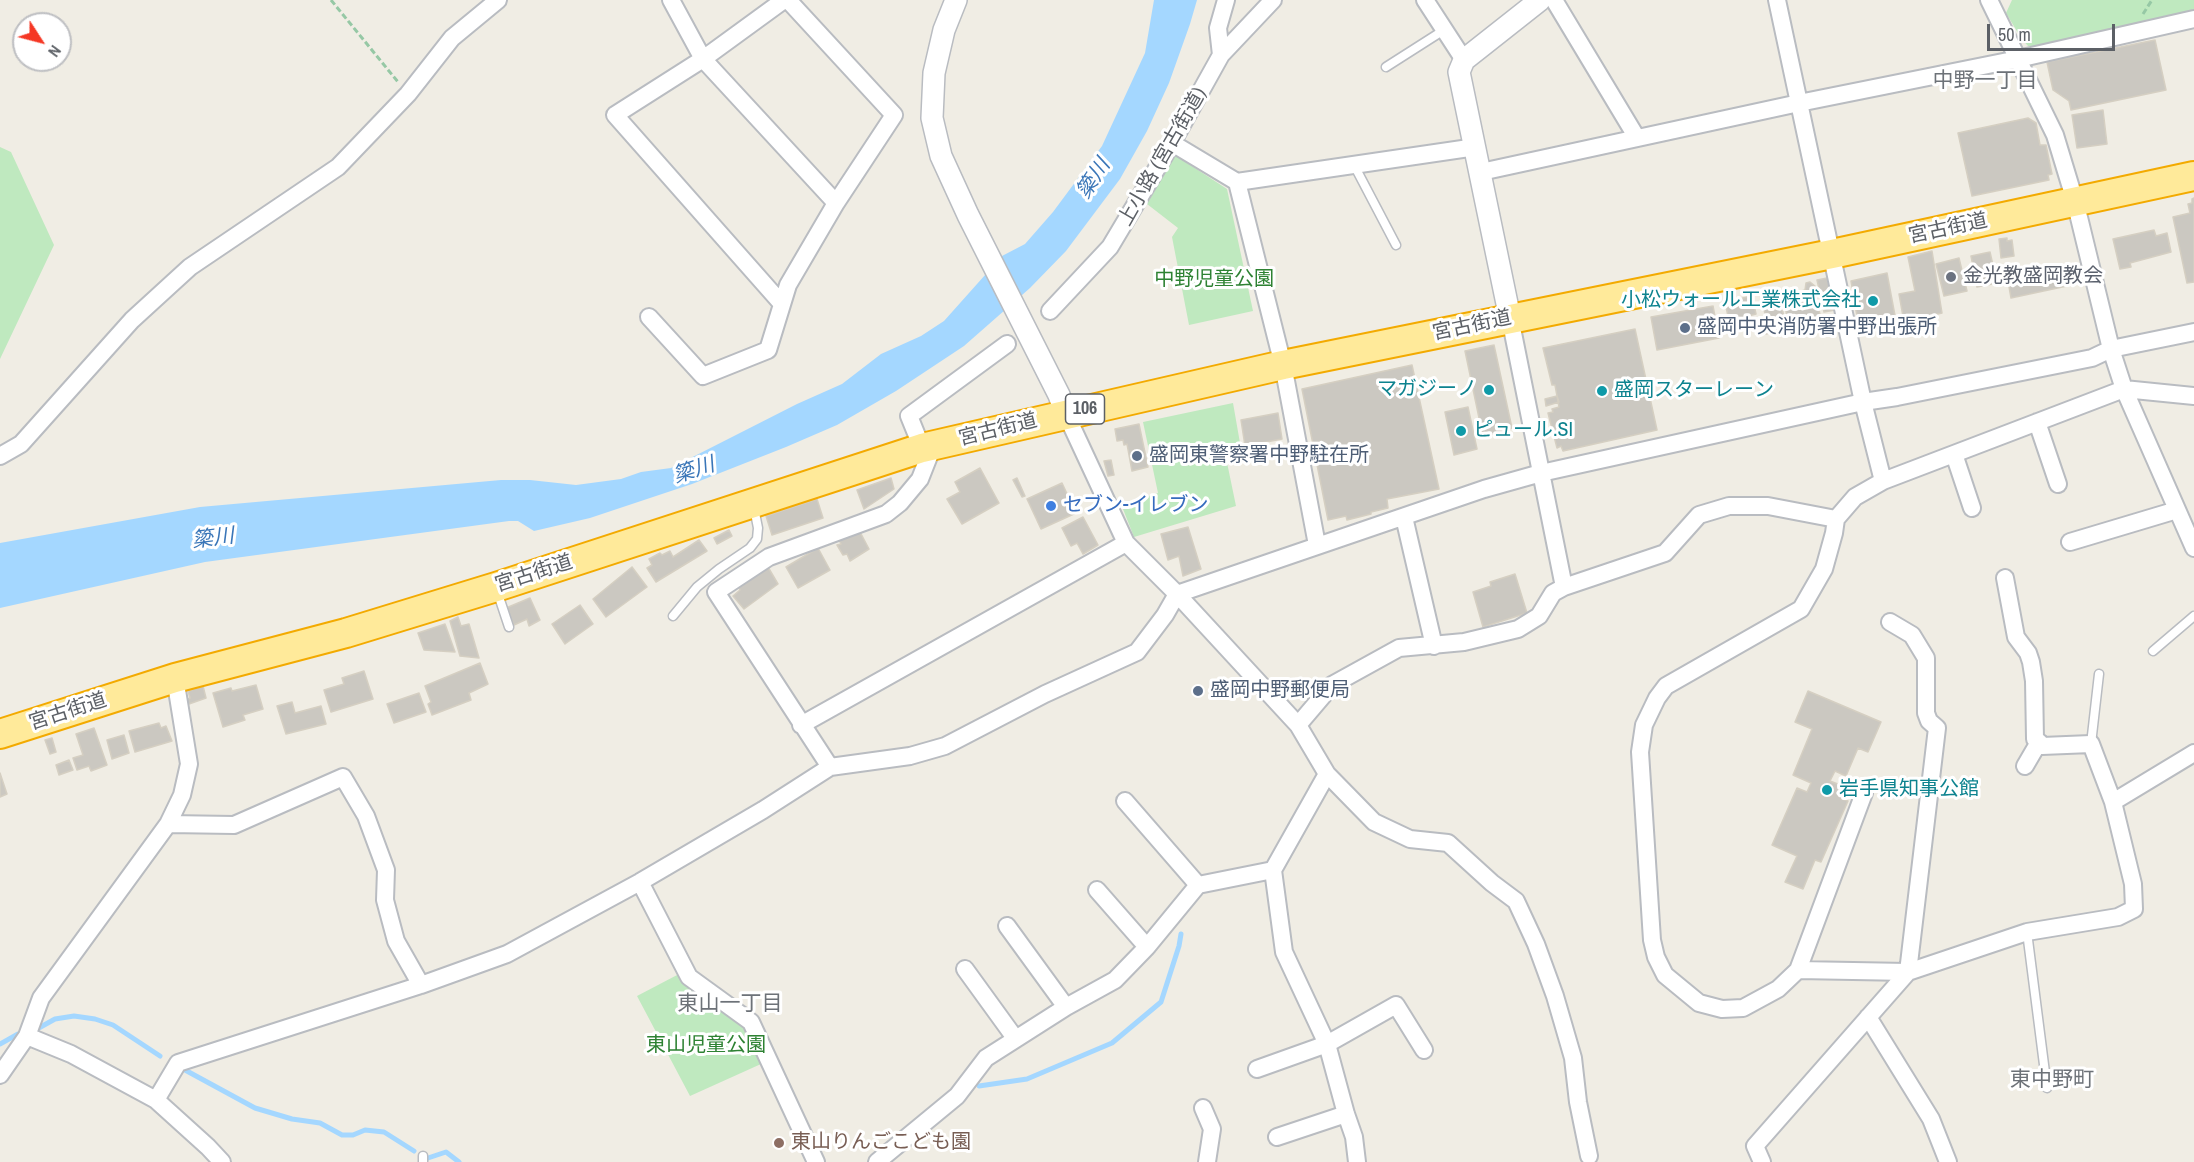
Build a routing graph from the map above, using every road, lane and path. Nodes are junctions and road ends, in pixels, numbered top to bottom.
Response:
1 (331, 0) edge
2 (498, 0) edge
3 (671, 0) edge
4 (784, 0) edge
5 (788, 0) edge
6 (956, 0) edge
7 (1226, 0) edge
8 (1273, 0) edge
9 (1425, 0) edge
10 (1540, 0) edge
11 (1554, 0) edge
12 (1777, 0) edge
13 (1994, 2) edge
14 (2194, 19) edge
15 (1444, 30) junction
16 (1221, 55) junction
17 (703, 58) junction
18 (2018, 59) junction
19 (1464, 60) junction
20 (1386, 67) dead end
21 (408, 94) junction
22 (1799, 103) junction
23 (1637, 138) junction
24 (1172, 143) junction
25 (1476, 147) junction
26 (1354, 165) junction
27 (1481, 172) junction
28 (2194, 176) edge
29 (1238, 182) junction
30 (2075, 201) junction
31 (836, 203) junction
32 (1396, 245) dead end
33 (1832, 254) junction
34 (782, 304) junction
35 (1050, 312) dead end
36 (649, 317) dead end
37 (1510, 318) junction
38 (2194, 332) edge
39 (1007, 344) dead end
40 (2111, 349) junction
41 (1283, 365) junction
42 (2124, 389) junction
43 (2194, 396) edge
44 (1863, 402) junction
45 (1066, 414) junction
46 (2037, 422) junction
47 (927, 447) junction
48 (1954, 454) junction
49 (0, 456) edge
50 (1541, 473) junction
51 (1883, 481) junction
52 (2058, 484) dead end
53 (751, 502) junction
54 (1972, 508) dead end
55 (2177, 510) junction
56 (1404, 517) junction
57 (1836, 519) junction
58 (2070, 542) dead end
59 (1126, 543) junction
60 (2193, 543) edge
61 (1317, 545) junction
62 (2005, 578) dead end
63 (496, 587) junction
64 (1564, 587) junction
65 (1176, 594) junction
66 (673, 616) dead end
67 (2194, 616) edge
68 (1890, 622) dead end
69 (509, 627) dead end
70 (1434, 646) junction
71 (2153, 651) dead end
72 (2099, 674) dead end
73 (175, 678) junction
74 (801, 725) junction
75 (1298, 725) junction
76 (0, 734) edge
77 (2038, 742) junction
78 (2091, 744) junction
79 (2194, 753) edge
80 (2025, 766) dead end
81 (830, 767) junction
82 (1327, 774) junction
83 (1863, 793) dead end
84 (1125, 801) dead end
85 (2113, 802) junction
86 (168, 824) junction
87 (1273, 870) junction
88 (640, 882) junction
89 (1198, 885) junction
90 (1098, 890) dead end
91 (1007, 926) dead end
92 (2027, 932) junction
93 (1147, 947) junction
94 (965, 969) dead end
95 (1798, 970) junction
96 (1908, 972) junction
97 (421, 985) junction
98 (1066, 1007) junction
99 (1868, 1017) junction
100 (27, 1036) junction
101 (1015, 1038) junction
102 (1327, 1044) junction
103 (1424, 1050) dead end
104 (1257, 1069) dead end
105 (0, 1075) edge
106 (2048, 1088) dead end
107 (156, 1100) junction
108 (1203, 1108) dead end
109 (1346, 1114) junction
110 (1278, 1137) dead end
111 (1589, 1156) dead end
112 (222, 1162) edge
113 (816, 1162) edge
114 (877, 1162) edge
115 (1207, 1162) edge
116 (1357, 1162) edge
117 (1762, 1162) edge
118 (1948, 1162) edge

1 - 21 path
2 - 21 street
3 - 17 street
4 - 17 street
5 - 31 street
6 - 45 street
7 - 16 street
8 - 16 street, 上小路 (宮古街道)
9 - 15 street
10 - 19 street
11 - 23 street
12 - 22 street
13 - 18 street
14 - 18 street
15 - 19 street
15 - 20 lane
16 - 24 street, 上小路 (宮古街道)
17 - 31 street
17 - 34 street
18 - 22 street
18 - 30 street
19 - 25 street
21 - 49 street
22 - 23 street
22 - 33 street
23 - 27 street
24 - 29 street
24 - 35 street, 上小路 (宮古街道)
25 - 26 street
25 - 27 street
26 - 29 street
26 - 32 lane
27 - 37 street
28 - 30 highway, 宮古街道 / 106
29 - 41 street
30 - 33 highway, 宮古街道 / 106
30 - 40 street
31 - 34 street
33 - 37 highway, 宮古街道 / 106
33 - 44 street
34 - 36 street
37 - 41 highway, 宮古街道 / 106
37 - 50 street
38 - 40 street
39 - 47 street
40 - 42 street
40 - 44 street
41 - 45 highway, 宮古街道 / 106
41 - 61 street
42 - 43 street
42 - 46 street
42 - 55 street
44 - 50 street
44 - 51 street
45 - 47 highway, 宮古街道 / 106
45 - 59 street
46 - 48 street
46 - 52 street
47 - 53 highway, 宮古街道 / 106
47 - 74 street
48 - 51 street
48 - 54 street
50 - 56 street
50 - 64 street
51 - 57 street
53 - 63 highway, 宮古街道 / 106
53 - 66 lane
55 - 58 street
55 - 60 street
56 - 61 street
56 - 70 street
57 - 64 street
57 - 95 street
59 - 65 street
59 - 74 street
61 - 65 street
62 - 77 street
63 - 69 lane
63 - 73 highway, 宮古街道 / 106
64 - 70 street
65 - 75 street
65 - 81 street
67 - 71 lane
68 - 96 street
70 - 75 street
72 - 78 lane
73 - 76 highway, 宮古街道 / 106
73 - 86 street
74 - 81 street
75 - 82 street
77 - 78 street
77 - 80 street
78 - 85 street
79 - 85 street
81 - 88 street
82 - 87 street
82 - 111 street
83 - 95 street
84 - 89 street
85 - 92 street
86 - 97 street
86 - 100 street
87 - 89 street
87 - 102 street
88 - 97 street
88 - 113 street
89 - 93 street
90 - 93 street
91 - 98 street
92 - 96 street
92 - 106 lane
93 - 98 street
94 - 101 street
95 - 96 street
96 - 99 street
97 - 107 street
98 - 101 street
99 - 117 street
99 - 118 street
100 - 105 street
100 - 107 street
101 - 114 street
102 - 103 street
102 - 104 street
102 - 109 street
107 - 112 street
108 - 115 street
109 - 110 street
109 - 116 street

